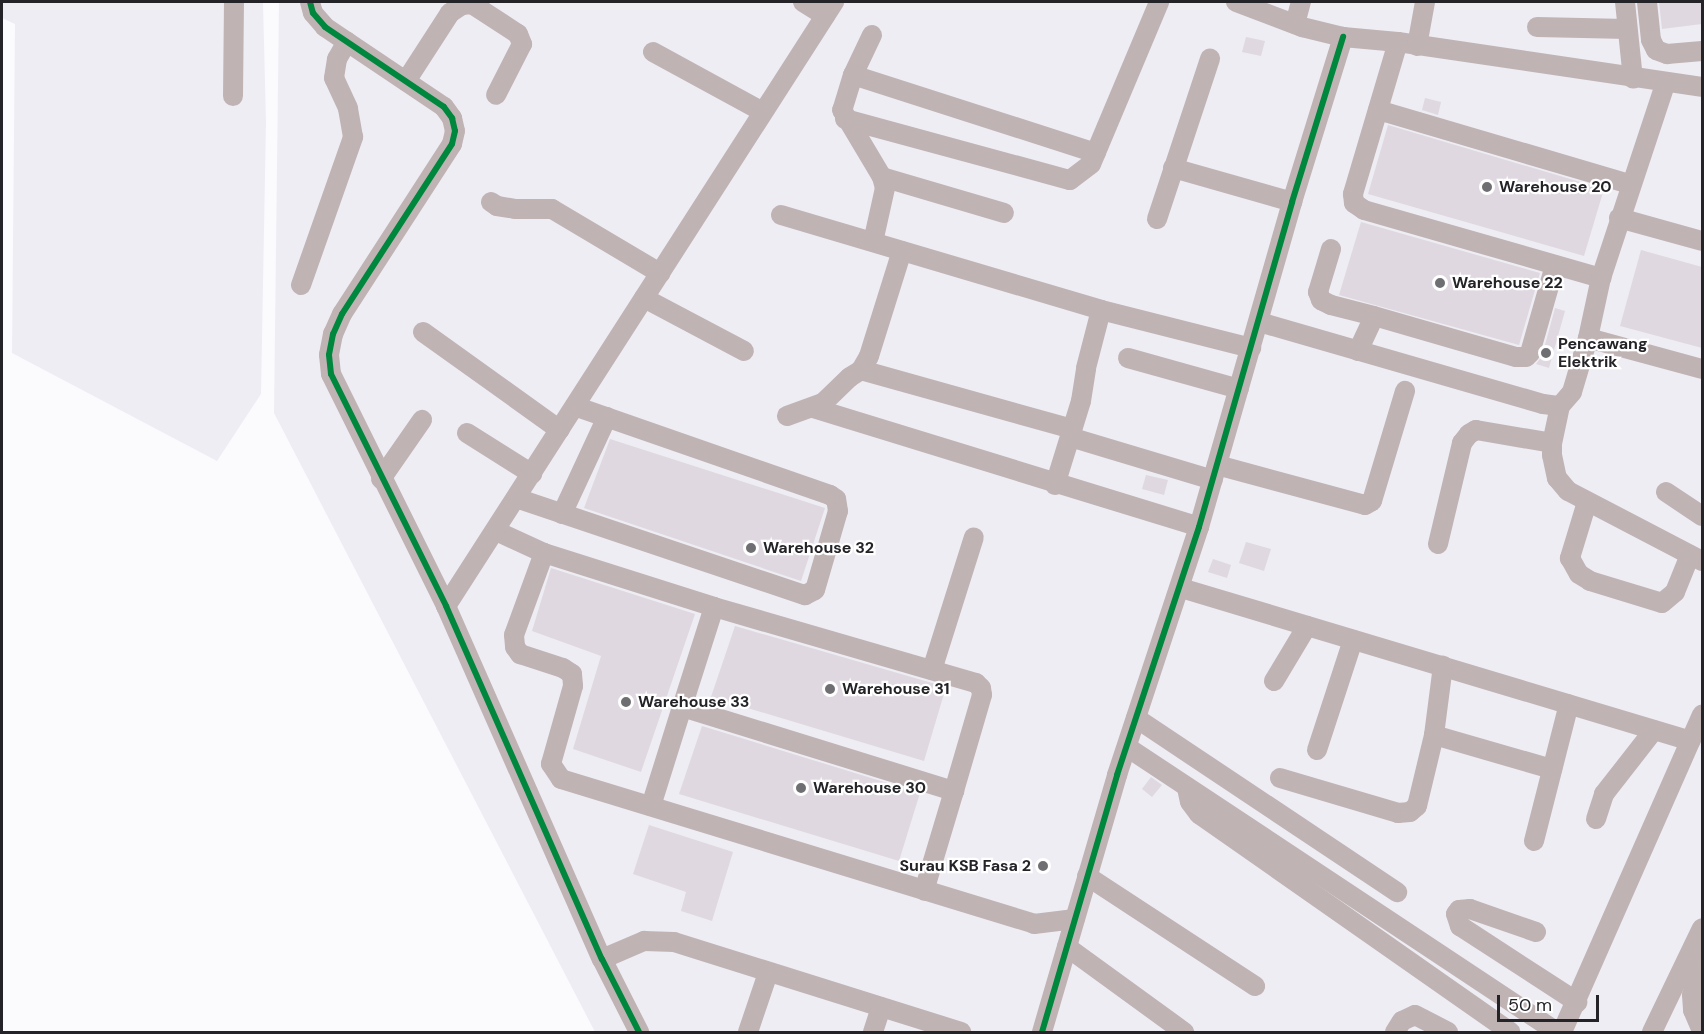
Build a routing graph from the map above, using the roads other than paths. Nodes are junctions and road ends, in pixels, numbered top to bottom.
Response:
1 (234, 2) edge
2 (309, 2) edge
3 (803, 2) edge
4 (1159, 2) edge
5 (1236, 2) edge
6 (1301, 2) edge
7 (1425, 2) edge
8 (1625, 2) edge
9 (1647, 2) edge
10 (829, 9) edge
11 (1294, 24) junction
12 (1537, 27) dead end
13 (1627, 29) junction
14 (872, 35) dead end
15 (1343, 37) junction
16 (347, 42) junction
17 (1398, 42) junction
18 (1417, 46) junction
19 (1702, 51) edge
20 (653, 52) dead end
21 (1210, 58) dead end
22 (853, 75) junction
23 (1632, 79) junction
24 (406, 81) junction
25 (1665, 84) junction
26 (1702, 87) edge
27 (496, 95) dead end
28 (233, 96) dead end
29 (1378, 110) junction
30 (763, 112) junction
31 (845, 118) junction
32 (1096, 153) junction
33 (1173, 168) junction
34 (882, 177) junction
35 (1630, 184) junction
36 (491, 202) dead end
37 (1292, 202) junction
38 (1004, 213) dead end
39 (781, 215) dead end
40 (1619, 218) junction
41 (1157, 219) dead end
42 (1702, 241) edge
43 (873, 242) junction
44 (1331, 249) dead end
45 (902, 251) junction
46 (1555, 264) junction
47 (660, 273) junction
48 (1601, 278) junction
49 (301, 285) dead end
50 (644, 298) junction
51 (1101, 310) junction
52 (1374, 316) junction
53 (1259, 322) junction
54 (423, 332) dead end
55 (1588, 338) junction
56 (1251, 348) junction
57 (744, 351) dead end
58 (1358, 351) junction
59 (1128, 358) dead end
60 (1702, 369) edge
61 (861, 370) junction
62 (1239, 389) junction
63 (1405, 391) dead end
64 (575, 406) junction
65 (1560, 406) junction
66 (813, 408) junction
67 (787, 416) dead end
68 (607, 417) junction
69 (422, 420) dead end
70 (560, 430) junction
71 (467, 433) dead end
72 (1071, 433) junction
73 (1552, 443) junction
74 (1215, 472) junction
75 (532, 474) junction
76 (381, 479) junction
77 (1055, 485) junction
78 (1666, 492) dead end
79 (516, 498) junction
80 (1587, 502) junction
81 (562, 514) junction
82 (1702, 516) edge
83 (1199, 527) junction
84 (496, 531) junction
85 (974, 537) dead end
86 (1438, 544) dead end
87 (544, 553) junction
88 (1696, 558) edge
89 (1181, 588) junction
90 (446, 606) junction
91 (714, 607) junction
92 (1307, 626) junction
93 (1353, 640) junction
94 (1443, 666) junction
95 (932, 670) junction
96 (1274, 681) dead end
97 (1569, 704) junction
98 (682, 707) junction
99 (1702, 715) edge
100 (1136, 718) junction
101 (1653, 730) junction
102 (1434, 735) junction
103 (1691, 741) junction
104 (1127, 747) junction
105 (1317, 750) dead end
106 (1552, 769) junction
107 (1280, 778) dead end
108 (1188, 788) junction
109 (954, 791) junction
110 (651, 806) junction
111 (1596, 819) dead end
112 (1534, 841) dead end
113 (1087, 876) junction
114 (924, 891) junction
115 (1396, 892) dead end
116 (1075, 919) junction
117 (1536, 932) dead end
118 (1699, 935) edge
119 (1067, 947) junction
120 (602, 959) junction
121 (768, 973) junction
122 (1255, 986) dead end
123 (1577, 1002) junction
124 (881, 1007) junction
125 (1702, 1031) edge
126 (639, 1032) edge
127 (748, 1032) edge
128 (873, 1032) edge
129 (962, 1032) edge
130 (1042, 1032) edge
131 (1184, 1032) edge
132 (1395, 1032) edge
133 (1448, 1032) edge
134 (1510, 1032) edge
135 (1557, 1032) edge
136 (1562, 1032) edge
137 (1655, 1032) edge

1 - 28 street
2 - 16 street
3 - 10 street
4 - 32 street
5 - 11 street
6 - 11 street
7 - 18 street
8 - 13 street
9 - 19 street
10 - 30 street
11 - 15 street
12 - 13 street
13 - 23 street
14 - 22 street
15 - 17 street
15 - 37 street
16 - 24 street
16 - 49 street
17 - 18 street
17 - 29 street
18 - 23 street
20 - 30 street
21 - 33 street
22 - 31 street
22 - 32 street
23 - 25 street
24 - 27 street
24 - 76 street
25 - 26 street
25 - 35 street
29 - 35 street
29 - 46 street
30 - 47 street
31 - 32 street
31 - 34 street
33 - 37 street
33 - 41 street
34 - 38 street
34 - 43 street
35 - 40 street
36 - 47 street
37 - 53 street
39 - 43 street
40 - 42 street
40 - 48 street
43 - 45 street
44 - 52 street
45 - 51 street
45 - 61 street
46 - 48 street
46 - 52 street
47 - 50 street
48 - 55 street
50 - 57 street
50 - 64 street
51 - 56 street
51 - 72 street
52 - 58 street
53 - 56 street
53 - 58 street
54 - 70 street
55 - 60 street
55 - 65 street
56 - 62 street
58 - 65 street
59 - 62 street
61 - 66 street
61 - 72 street
62 - 74 street
63 - 74 street
64 - 68 street
64 - 70 street
65 - 73 street
66 - 67 street
66 - 77 street
68 - 81 street
68 - 81 street
69 - 76 street
70 - 75 street
71 - 75 street
72 - 74 street
72 - 77 street
73 - 80 street
73 - 86 street
74 - 83 street
75 - 79 street
76 - 90 street
77 - 83 street
78 - 82 street
79 - 81 street
79 - 84 street
80 - 88 street
80 - 88 street
83 - 89 street
84 - 87 street
84 - 90 street
85 - 95 street
87 - 91 street
87 - 110 street
89 - 92 street
89 - 100 street
90 - 120 street
91 - 95 street
91 - 98 street
92 - 93 street
92 - 96 street
93 - 94 street
93 - 105 street
94 - 97 street
94 - 102 street
95 - 109 street
97 - 101 street
97 - 106 street
98 - 109 street
98 - 110 street
99 - 103 street
100 - 104 street
100 - 115 street
101 - 103 street
101 - 111 street
102 - 106 street
102 - 107 street
103 - 123 street
104 - 108 street
104 - 113 street
106 - 112 street
108 - 134 street
108 - 135 street
109 - 114 street
110 - 114 street
113 - 116 street
113 - 122 street
114 - 116 street
116 - 119 street
117 - 123 street
118 - 125 street
118 - 137 street
119 - 130 street
119 - 131 street
120 - 121 street
120 - 126 street
121 - 124 street
121 - 127 street
123 - 136 street
124 - 128 street
124 - 129 street
132 - 133 street

